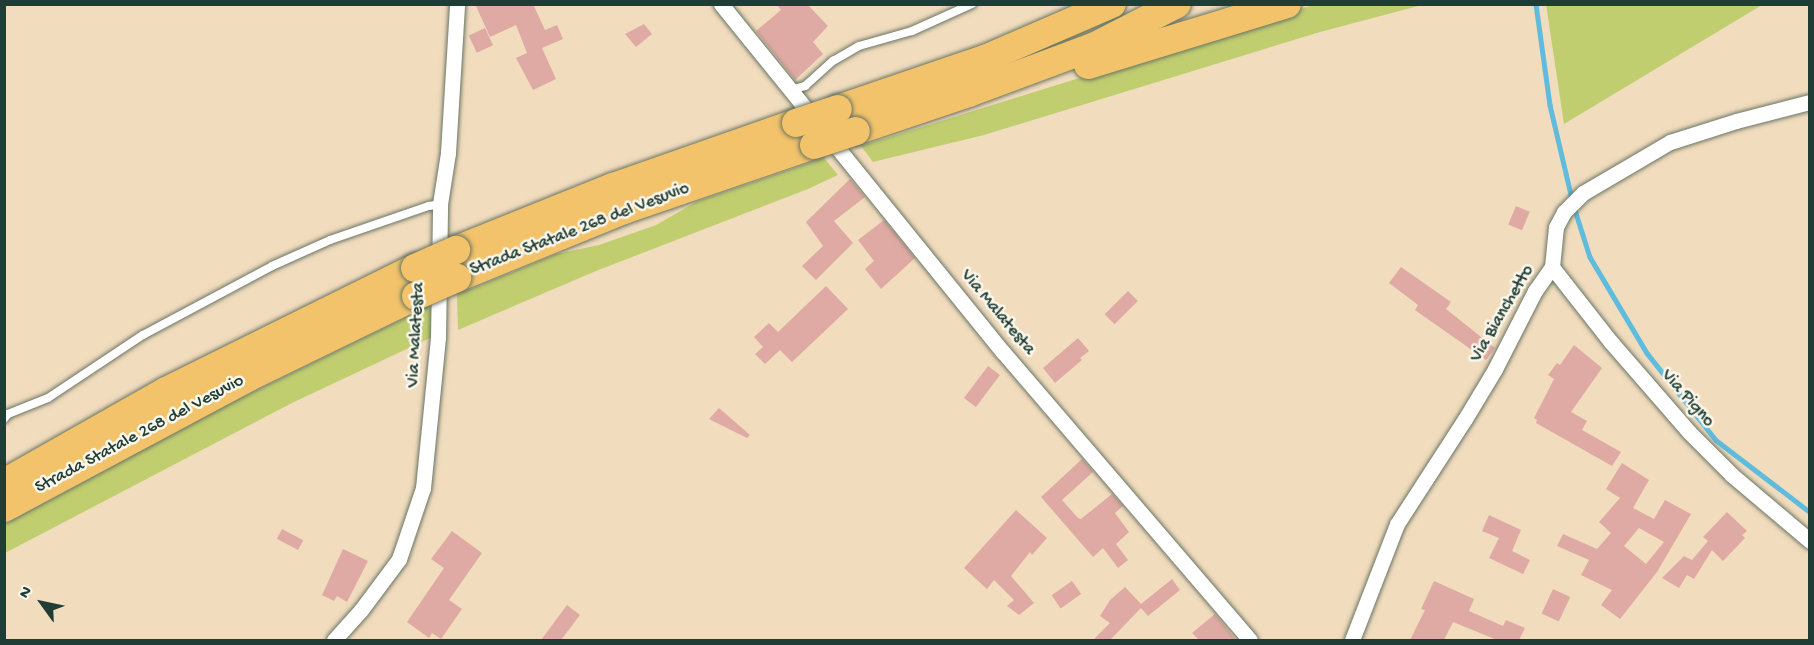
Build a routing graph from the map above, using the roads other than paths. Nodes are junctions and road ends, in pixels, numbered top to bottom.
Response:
1 (457, 4) edge
2 (721, 4) edge
3 (972, 4) edge
4 (1112, 4) edge
5 (1177, 4) edge
6 (1287, 4) edge
7 (790, 90) junction
8 (969, 93) junction
9 (1809, 102) edge
10 (440, 204) junction
11 (1552, 267) junction
12 (4, 419) edge
13 (4, 483) edge
14 (4, 508) edge
15 (1809, 541) edge
16 (334, 640) edge
17 (1251, 640) edge
18 (1352, 640) edge

1 - 10 street, Via Malatesta
2 - 7 street, Via Malatesta
3 - 7 lane
4 - 13 highway, Strada Statale 268 del Vesuvio, bridge
5 - 8 highway, Strada Statale 268 del Vesuvio
6 - 8 highway
7 - 17 street, Via Malatesta
8 - 14 highway, Strada Statale 268 del Vesuvio, bridge
9 - 11 street, Via Bianchetto
10 - 12 lane
10 - 16 street, Via Malatesta
11 - 15 street, Via Pigno
11 - 18 street, Via Bianchetto

